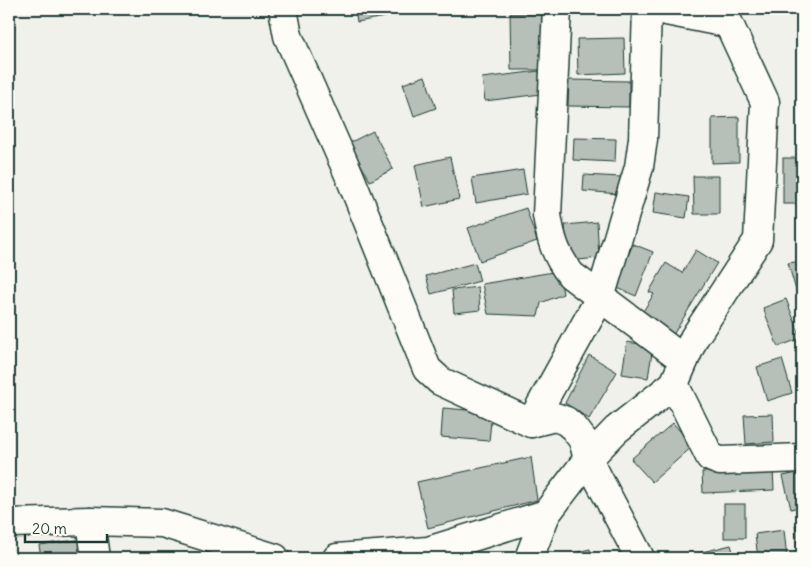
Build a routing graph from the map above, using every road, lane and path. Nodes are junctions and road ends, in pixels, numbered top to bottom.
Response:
1 (283, 9) edge
2 (557, 9) edge
3 (647, 9) edge
4 (656, 9) edge
5 (724, 16) edge
6 (600, 298) junction
7 (679, 372) junction
8 (531, 423) junction
9 (802, 458) edge
10 (588, 459) junction
11 (546, 514) junction
12 (90, 521) junction
13 (9, 523) edge
14 (95, 558) edge
15 (275, 558) edge
16 (338, 558) edge
17 (346, 558) edge
18 (529, 558) edge
19 (640, 558) edge

1 - 8 street
2 - 6 street
3 - 6 street
4 - 5 street
5 - 7 street
6 - 7 street
6 - 8 street
7 - 9 street
7 - 10 street
8 - 10 street
10 - 11 street
10 - 19 street
11 - 17 street
11 - 18 street
12 - 13 street
12 - 14 street
12 - 15 street
16 - 17 street

